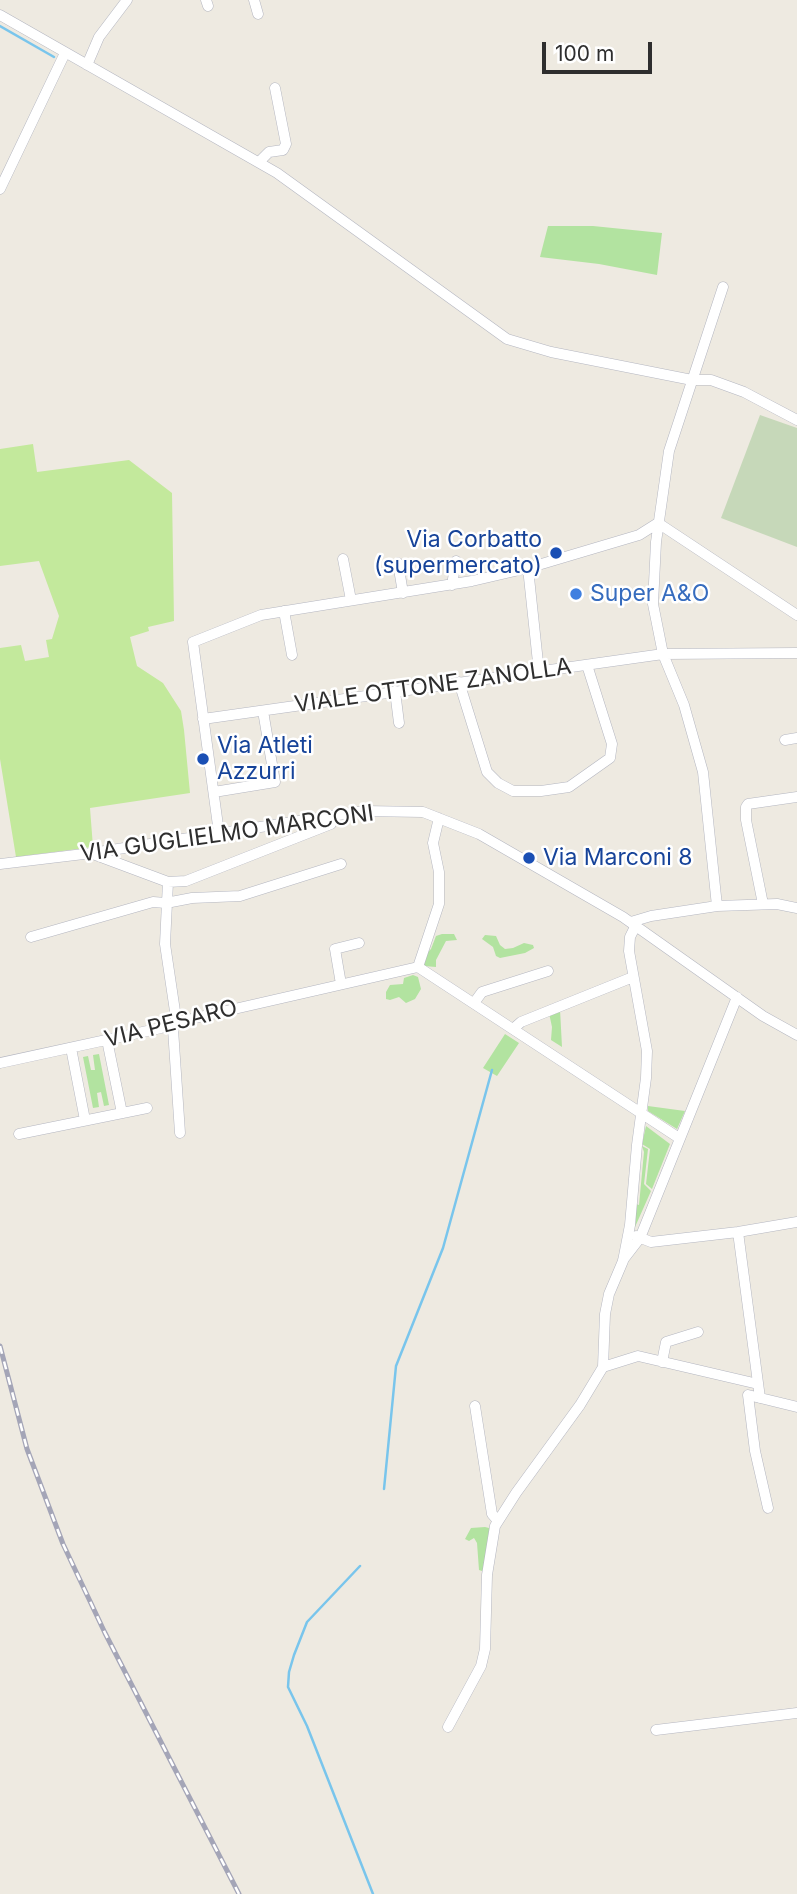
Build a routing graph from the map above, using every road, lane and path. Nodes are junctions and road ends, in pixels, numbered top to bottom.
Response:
1 (128, 0) edge
2 (254, 0) edge
3 (258, 13) dead end
4 (0, 15) edge
5 (65, 53) junction
6 (87, 65) junction
7 (275, 88) dead end
8 (259, 162) junction
9 (0, 189) edge
10 (723, 287) dead end
11 (692, 380) junction
12 (797, 420) edge
13 (658, 523) junction
14 (639, 535) junction
15 (656, 542) junction
16 (343, 559) dead end
17 (456, 561) dead end
18 (398, 563) dead end
19 (528, 568) junction
20 (452, 585) junction
21 (402, 593) junction
22 (352, 600) junction
23 (284, 611) junction
24 (797, 615) edge
25 (797, 653) edge
26 (663, 654) junction
27 (292, 655) dead end
28 (587, 665) junction
29 (539, 672) junction
30 (459, 682) junction
31 (395, 691) junction
32 (263, 711) junction
33 (204, 719) junction
34 (399, 723) dead end
35 (797, 738) edge
36 (785, 740) dead end
37 (214, 792) junction
38 (797, 797) edge
39 (334, 816) junction
40 (439, 818) junction
41 (219, 833) junction
42 (92, 853) junction
43 (0, 864) edge
44 (341, 864) dead end
45 (168, 882) junction
46 (166, 903) junction
47 (763, 904) junction
48 (717, 906) junction
49 (797, 908) edge
50 (633, 923) junction
51 (32, 937) dead end
52 (359, 943) dead end
53 (418, 967) junction
54 (548, 971) dead end
55 (633, 977) junction
56 (341, 984) junction
57 (737, 997) junction
58 (474, 1003) junction
59 (175, 1023) junction
60 (513, 1029) junction
61 (797, 1035) edge
62 (107, 1040) junction
63 (71, 1048) junction
64 (0, 1063) edge
65 (146, 1108) dead end
66 (122, 1113) junction
67 (643, 1114) junction
68 (85, 1120) junction
69 (180, 1133) dead end
70 (19, 1134) dead end
71 (679, 1138) junction
72 (797, 1222) edge
73 (738, 1232) junction
74 (628, 1233) junction
75 (640, 1238) junction
76 (623, 1261) junction
77 (698, 1332) dead end
78 (662, 1362) junction
79 (603, 1367) junction
80 (758, 1384) junction
81 (760, 1398) junction
82 (475, 1406) dead end
83 (797, 1407) edge
84 (768, 1508) dead end
85 (498, 1521) junction
86 (797, 1713) edge
87 (448, 1727) dead end
88 (656, 1730) dead end

1 - 6 street
2 - 3 street
4 - 5 street
5 - 6 street
5 - 9 street
6 - 8 street
7 - 8 street
8 - 11 street
10 - 11 street
11 - 12 street
11 - 13 street
13 - 14 street
13 - 15 street
13 - 24 street
14 - 15 street
14 - 19 street
15 - 26 street
16 - 22 street
17 - 20 street
18 - 21 street
19 - 20 street
19 - 29 street
20 - 21 street
21 - 22 street
22 - 23 street
23 - 27 street
23 - 33 street
25 - 26 street, VIALE OTTONE ZANOLLA
26 - 28 street, VIALE OTTONE ZANOLLA
26 - 48 street
28 - 29 street, VIALE OTTONE ZANOLLA
28 - 30 street
29 - 30 street, VIALE OTTONE ZANOLLA
30 - 31 street, VIALE OTTONE ZANOLLA
31 - 32 street, VIALE OTTONE ZANOLLA
31 - 34 street
32 - 33 street, VIALE OTTONE ZANOLLA
32 - 37 street
33 - 37 street
35 - 36 street
37 - 41 street
38 - 47 street
39 - 40 street, VIA GUGLIELMO MARCONI
39 - 41 street, VIA GUGLIELMO MARCONI
39 - 45 street
40 - 50 street, VIA GUGLIELMO MARCONI
40 - 53 street
41 - 42 street, VIA GUGLIELMO MARCONI
42 - 43 street, VIA GUGLIELMO MARCONI
42 - 45 street
44 - 46 street
45 - 46 street
46 - 51 street
46 - 59 street
47 - 48 street
47 - 49 street
48 - 50 street
50 - 55 street
50 - 57 street, VIA GUGLIELMO MARCONI
52 - 56 street
53 - 56 street, VIA PESARO
53 - 58 street
54 - 58 street
55 - 60 street
55 - 67 street
56 - 59 street, VIA PESARO
57 - 61 street, VIA GUGLIELMO MARCONI
57 - 71 street
58 - 60 street
59 - 62 street, VIA PESARO
59 - 69 street
60 - 67 street
62 - 63 street, VIA PESARO
62 - 66 street
63 - 64 street, VIA PESARO
63 - 68 street
65 - 66 street
66 - 68 street
67 - 71 street
67 - 74 street
68 - 70 street
71 - 75 street
72 - 73 street
73 - 75 street
73 - 80 street
74 - 75 street
74 - 76 street
75 - 76 street
76 - 79 street
77 - 78 street
78 - 79 street
78 - 80 street
79 - 85 street
80 - 81 street
81 - 83 street
81 - 84 street
82 - 85 street
85 - 87 street
86 - 88 street

